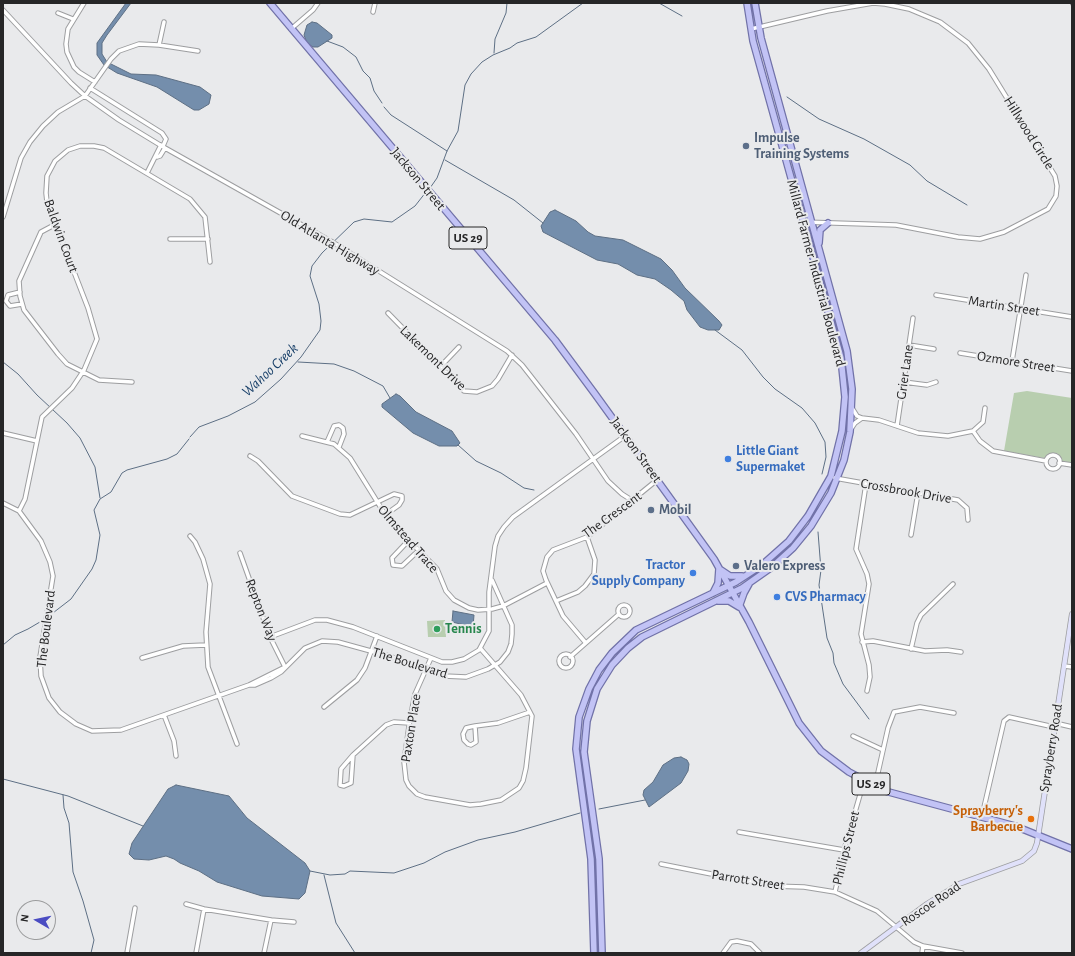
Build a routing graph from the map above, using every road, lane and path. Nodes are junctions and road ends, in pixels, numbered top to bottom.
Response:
1 (84, 3) edge
2 (270, 3) edge
3 (318, 3) edge
4 (375, 3) edge
5 (747, 3) edge
6 (755, 3) edge
7 (3, 10) edge
8 (374, 12) dead end
9 (58, 13) dead end
10 (73, 20) junction
11 (164, 22) dead end
12 (291, 28) junction
13 (759, 28) junction
14 (751, 30) junction
15 (159, 45) junction
16 (198, 51) dead end
17 (95, 82) junction
18 (90, 88) junction
19 (85, 96) junction
20 (163, 146) junction
21 (147, 173) junction
22 (3, 217) edge
23 (803, 222) junction
24 (811, 222) junction
25 (828, 223) junction
26 (56, 224) junction
27 (170, 239) dead end
28 (208, 239) junction
29 (820, 255) junction
30 (210, 262) dead end
31 (1026, 275) dead end
32 (20, 292) junction
33 (936, 295) dead end
34 (22, 304) junction
35 (1021, 309) junction
36 (388, 313) dead end
37 (1072, 317) edge
38 (913, 318) dead end
39 (909, 345) junction
40 (459, 347) dead end
41 (934, 349) dead end
42 (960, 353) dead end
43 (512, 355) junction
44 (1012, 361) junction
45 (440, 367) junction
46 (1072, 371) edge
47 (82, 373) junction
48 (132, 382) dead end
49 (904, 382) junction
50 (936, 382) dead end
51 (852, 408) junction
52 (985, 408) dead end
53 (862, 418) junction
54 (897, 426) junction
55 (973, 431) junction
56 (850, 432) junction
57 (3, 433) edge
58 (302, 436) dead end
59 (625, 436) junction
60 (37, 440) junction
61 (327, 442) junction
62 (339, 447) junction
63 (250, 456) dead end
64 (592, 460) junction
65 (1046, 461) junction
66 (1059, 463) junction
67 (1072, 465) edge
68 (830, 476) junction
69 (837, 479) junction
70 (657, 480) junction
71 (866, 484) junction
72 (918, 493) junction
73 (633, 501) junction
74 (376, 502) junction
75 (3, 503) edge
76 (19, 510) junction
77 (385, 515) junction
78 (968, 520) dead end
79 (911, 535) dead end
80 (190, 536) dead end
81 (587, 537) junction
82 (409, 540) junction
83 (419, 550) junction
84 (240, 553) dead end
85 (719, 569) junction
86 (746, 575) junction
87 (491, 579) junction
88 (750, 582) junction
89 (547, 583) junction
90 (953, 584) dead end
91 (729, 585) junction
92 (713, 593) junction
93 (733, 593) junction
94 (556, 601) junction
95 (716, 601) junction
96 (503, 606) junction
97 (739, 607) junction
98 (488, 609) junction
99 (619, 614) dead end
100 (1072, 614) edge
101 (377, 636) junction
102 (270, 637) junction
103 (585, 642) junction
104 (862, 642) junction
105 (206, 645) junction
106 (480, 648) junction
107 (911, 649) junction
108 (371, 651) junction
109 (961, 652) dead end
110 (570, 656) dead end
111 (142, 658) dead end
112 (430, 658) junction
113 (494, 665) junction
114 (1064, 666) junction
115 (285, 667) junction
116 (1072, 667) edge
117 (425, 670) junction
118 (867, 691) dead end
119 (218, 696) junction
120 (324, 708) dead end
121 (530, 712) junction
122 (954, 713) dead end
123 (164, 715) junction
124 (409, 723) junction
125 (1055, 725) junction
126 (475, 726) junction
127 (1072, 727) edge
128 (853, 736) dead end
129 (237, 744) dead end
130 (883, 750) junction
131 (353, 755) junction
132 (176, 756) dead end
133 (864, 781) junction
134 (875, 786) junction
135 (982, 816) junction
136 (739, 832) dead end
137 (1038, 835) junction
138 (1072, 849) edge
139 (844, 850) junction
140 (661, 864) dead end
141 (835, 892) junction
142 (186, 904) dead end
143 (135, 908) dead end
144 (204, 909) junction
145 (271, 920) junction
146 (294, 922) dead end
147 (898, 927) junction
148 (923, 946) junction
149 (127, 953) edge
150 (196, 953) edge
151 (264, 953) edge
152 (594, 953) edge
153 (602, 953) edge
154 (723, 953) edge
155 (760, 953) edge
156 (861, 953) edge
157 (922, 953) edge
158 (962, 953) edge

1 - 10 street
2 - 12 main road, Jackson Street / US 29
3 - 12 street
4 - 8 street
5 - 14 main road, Millard Farmer Industrial Boulevard
6 - 13 main road, Millard Farmer Industrial Boulevard
7 - 19 street, Old Atlanta Highway
9 - 10 street
10 - 17 street
11 - 15 street
12 - 59 main road, Jackson Street / US 29
13 - 14 street, Hillwood Circle
13 - 24 main road, Millard Farmer Industrial Boulevard
13 - 25 street, Hillwood Circle
14 - 23 main road, Millard Farmer Industrial Boulevard
15 - 16 street
15 - 17 street
17 - 18 street
18 - 19 street
18 - 20 street
19 - 20 street, Old Atlanta Highway
19 - 22 street
20 - 21 street
20 - 43 street, Old Atlanta Highway
21 - 26 street, Baldwin Court
21 - 28 street, Baldwin Court
23 - 24 street, Hillwood Circle
23 - 68 main road, Millard Farmer Industrial Boulevard
24 - 25 street, Hillwood Circle
24 - 29 main road, Millard Farmer Industrial Boulevard
25 - 29 main road
26 - 32 street
26 - 47 street, Baldwin Court
27 - 28 street
28 - 30 street, Baldwin Court
29 - 51 main road, Millard Farmer Industrial Boulevard
31 - 35 street
32 - 34 street
32 - 34 street
33 - 35 street, Martin Street
34 - 47 street
35 - 37 street, Martin Street
35 - 44 street
36 - 45 street, Lakemont Drive
38 - 39 street, Grier Lane
39 - 41 street
39 - 49 street, Grier Lane
40 - 45 street
42 - 44 street, Ozmore Street
43 - 45 street, Lakemont Drive
43 - 64 street, Old Atlanta Highway
44 - 46 street, Ozmore Street
47 - 48 street
47 - 60 street, Baldwin Court
49 - 50 street
49 - 54 street, Grier Lane
51 - 53 street
51 - 56 main road, Millard Farmer Industrial Boulevard
52 - 55 street
53 - 54 street
53 - 56 street
54 - 55 street
55 - 65 street
56 - 69 main road, Millard Farmer Industrial Boulevard
57 - 60 street
58 - 61 street, Olmstead Trace
59 - 64 street, The Boulevard
59 - 70 main road, Jackson Street / US 29
60 - 76 street, Baldwin Court
61 - 62 street, Olmstead Trace
61 - 62 street
62 - 74 street, Olmstead Trace
63 - 74 street
64 - 73 street, Old Atlanta Highway
64 - 87 street, The Boulevard
65 - 66 street
65 - 66 street
66 - 67 street
68 - 69 street, Crossbrook Drive
68 - 86 main road, Millard Farmer Industrial Boulevard
69 - 71 street, Crossbrook Drive
69 - 88 main road, Millard Farmer Industrial Boulevard
70 - 73 street, The Crescent
70 - 85 main road, Jackson Street / US 29
71 - 72 street, Crossbrook Drive
71 - 104 street
72 - 78 street, Crossbrook Drive
72 - 79 street
73 - 81 street, The Crescent
74 - 77 street, Olmstead Trace
74 - 77 street
75 - 76 street
76 - 123 street, The Boulevard
77 - 82 street, Olmstead Trace
80 - 105 street
81 - 89 street, The Crescent
81 - 94 street
82 - 83 street, Olmstead Trace
82 - 83 street
83 - 98 street, Olmstead Trace
84 - 102 street, Repton Way
85 - 86 main road
85 - 91 main road, Jackson Street / US 29
85 - 92 main road
86 - 91 main road, Millard Farmer Industrial Boulevard
87 - 96 street, The Boulevard
87 - 98 street, The Boulevard
88 - 93 main road, Millard Farmer Industrial Boulevard
88 - 97 main road
89 - 94 street, The Crescent
89 - 96 street, Olmstead Trace
90 - 107 street
91 - 92 main road, Millard Farmer Industrial Boulevard
91 - 93 main road, Jackson Street / US 29
92 - 152 main road, Millard Farmer Industrial Boulevard
93 - 95 main road, Millard Farmer Industrial Boulevard
93 - 97 main road, Jackson Street / US 29
94 - 103 street, The Crescent
95 - 97 main road
95 - 153 main road, Millard Farmer Industrial Boulevard
96 - 98 street, Olmstead Trace
96 - 113 street, The Boulevard
97 - 133 main road, Jackson Street / US 29
98 - 106 street, The Boulevard
99 - 103 street
100 - 114 street, Sprayberry Road
101 - 102 street, The Boulevard
101 - 108 street
101 - 112 street, The Boulevard
102 - 115 street, Repton Way
103 - 110 street
104 - 107 street
104 - 118 street
105 - 111 street
105 - 119 street
106 - 112 street, The Boulevard
106 - 113 street, Paxton Place
107 - 109 street
108 - 115 street, The Boulevard
108 - 117 street, The Boulevard
108 - 120 street
112 - 117 street, Paxton Place
113 - 117 street, The Boulevard
113 - 121 street, Paxton Place
114 - 116 street
114 - 125 street, Sprayberry Road
115 - 119 street, The Boulevard
117 - 124 street, Paxton Place
119 - 123 street, The Boulevard
119 - 129 street
121 - 124 street, Paxton Place
121 - 126 street
122 - 130 street
123 - 132 street
124 - 131 street
125 - 127 street
125 - 135 street
125 - 137 street, Sprayberry Road
126 - 126 street
128 - 130 street
130 - 134 street
131 - 131 street
133 - 134 main road, Jackson Street / US 29
133 - 139 street, Phillips Street
134 - 135 main road, Jackson Street / US 29
135 - 137 main road, Jackson Street / US 29
136 - 139 street
137 - 138 main road, Jackson Street / US 29
137 - 147 street, Roscoe Road
139 - 141 street, Phillips Street
140 - 141 street, Parrott Street
141 - 147 street, Phillips Street
142 - 144 street
143 - 149 street
144 - 145 street
144 - 150 street
145 - 146 street
145 - 151 street
147 - 148 street, Phillips Street
147 - 156 street, Roscoe Road
148 - 157 street
148 - 158 street
154 - 155 street

